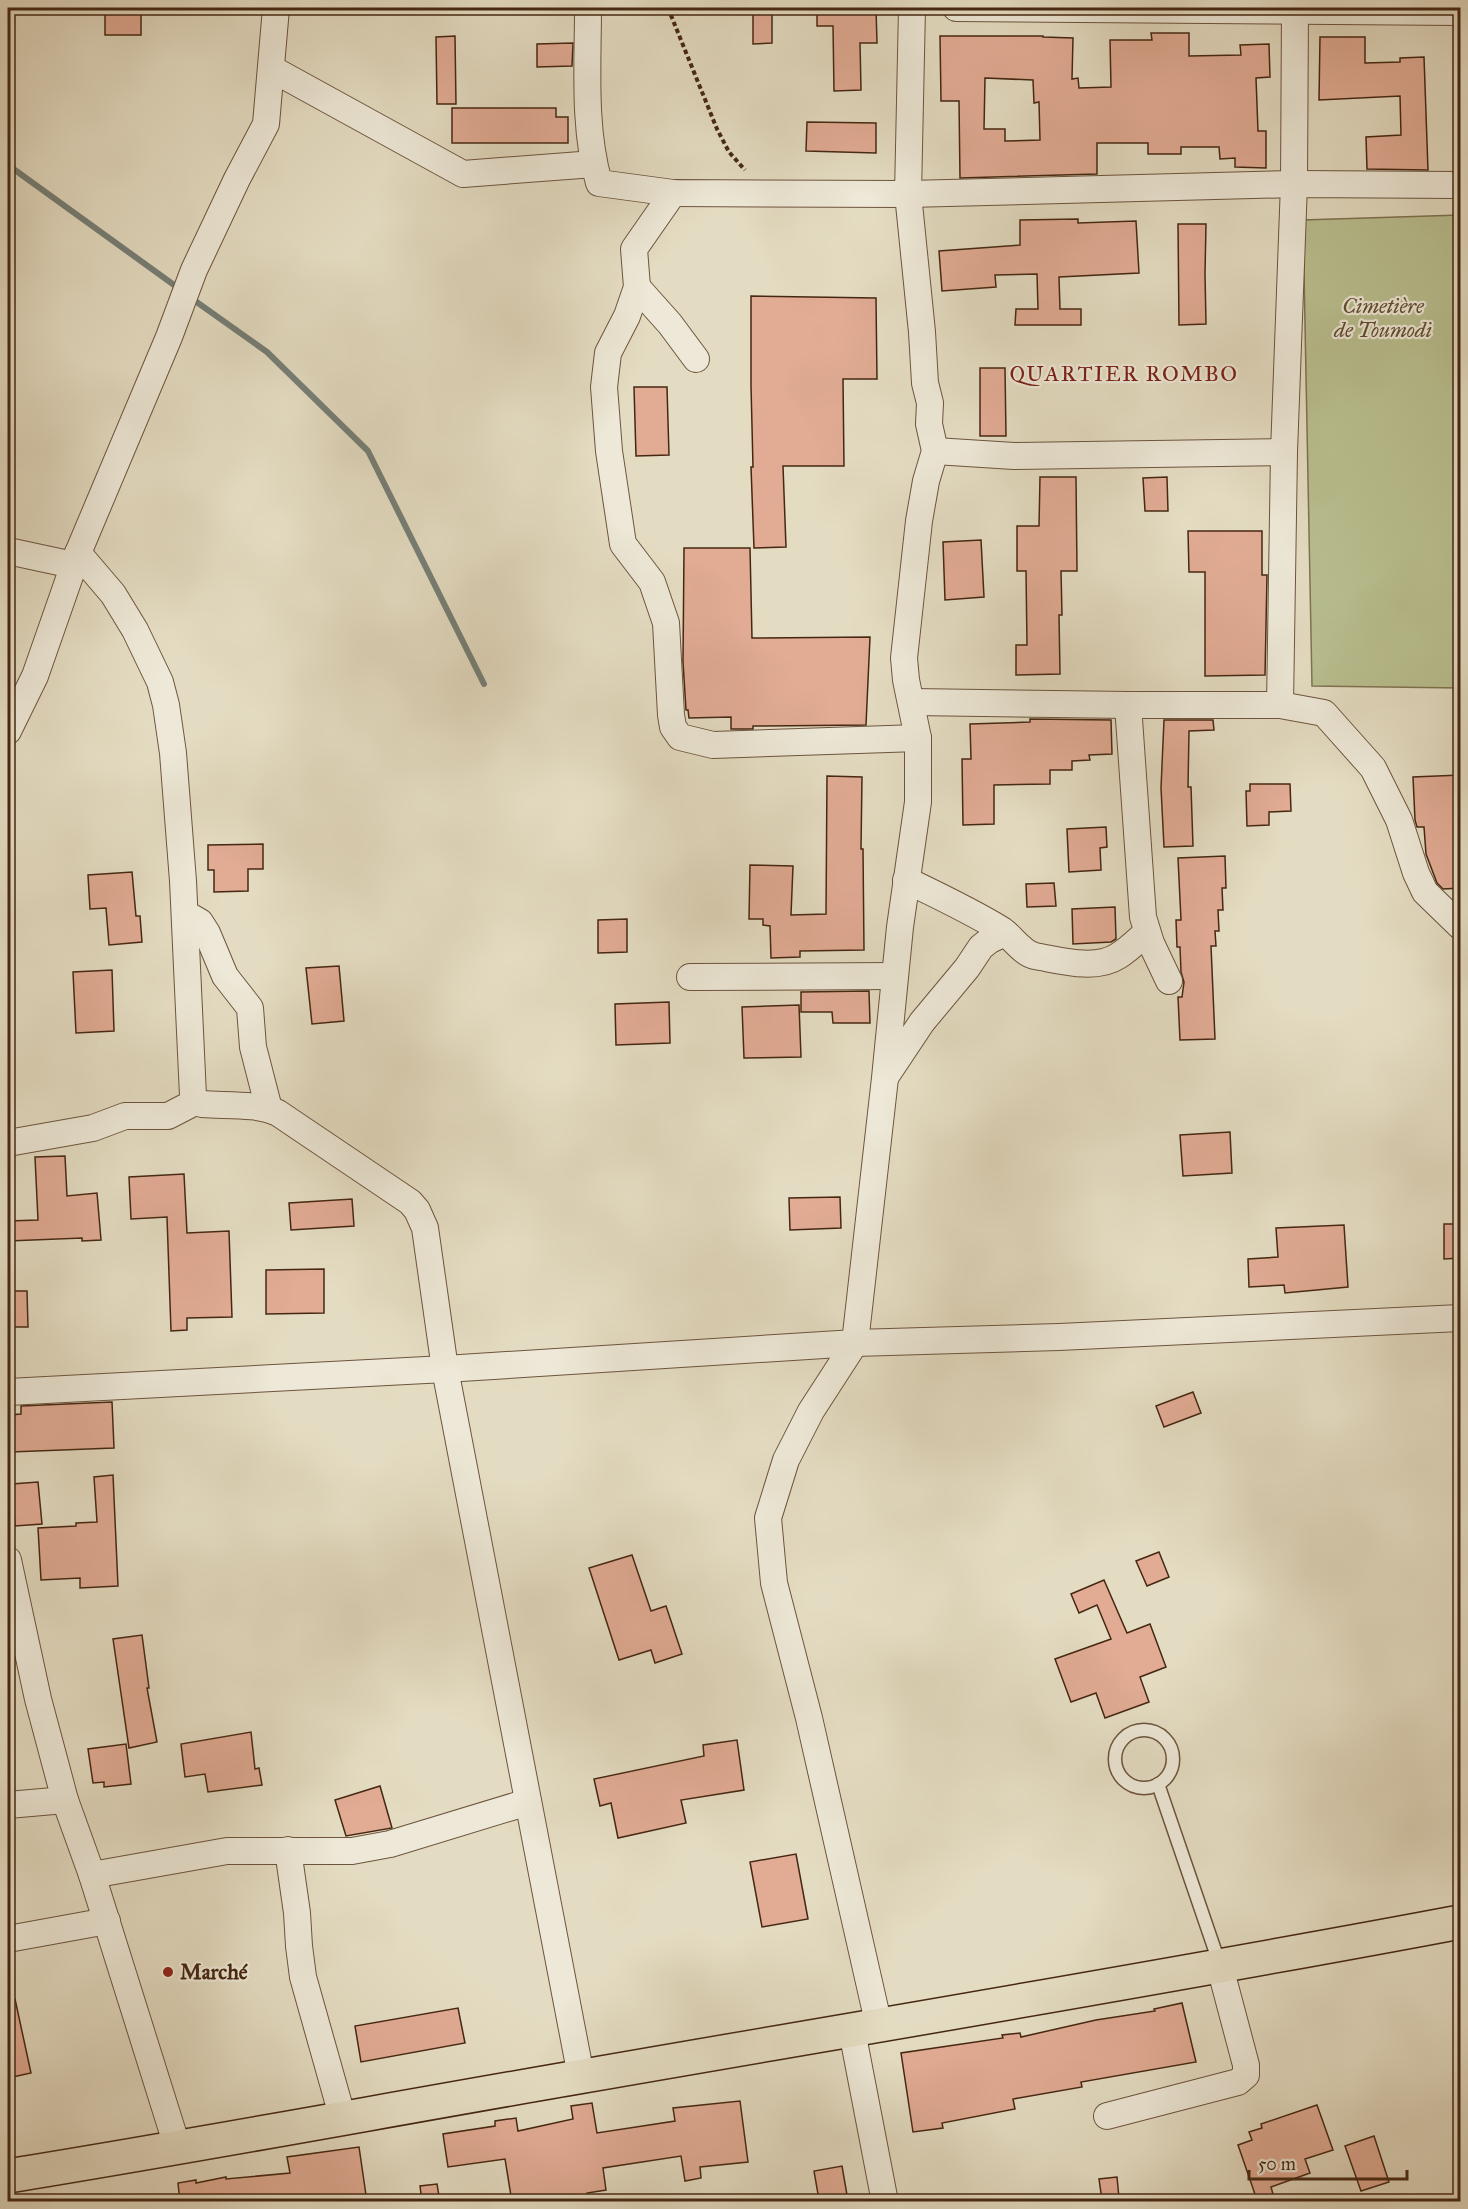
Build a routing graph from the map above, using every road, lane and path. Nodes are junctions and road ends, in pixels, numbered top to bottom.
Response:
1 (276, 8) edge
2 (588, 8) edge
3 (668, 8) edge
4 (912, 8) edge
5 (956, 8) edge
6 (1295, 9) edge
7 (1461, 12) edge
8 (272, 69) junction
9 (594, 164) junction
10 (1294, 184) junction
11 (1461, 185) edge
12 (673, 193) junction
13 (774, 194) junction
14 (908, 195) junction
15 (637, 287) junction
16 (696, 359) dead end
17 (935, 451) junction
18 (1284, 452) junction
19 (8, 551) edge
20 (76, 559) junction
21 (912, 702) junction
22 (1128, 705) junction
23 (1280, 705) junction
24 (8, 731) edge
25 (918, 738) junction
26 (906, 880) junction
27 (186, 914) junction
28 (1461, 926) edge
29 (1147, 932) junction
30 (1005, 933) junction
31 (690, 976) dead end
32 (894, 976) junction
33 (1169, 981) dead end
34 (885, 1078) junction
35 (197, 1101) junction
36 (269, 1109) junction
37 (8, 1143) edge
38 (1461, 1318) edge
39 (855, 1343) junction
40 (445, 1369) junction
41 (8, 1392) edge
42 (8, 1560) edge
43 (13, 1612) edge
44 (1158, 1784) junction
45 (66, 1800) junction
46 (528, 1803) junction
47 (8, 1805) edge
48 (288, 1850) junction
49 (92, 1875) junction
50 (106, 1921) junction
51 (1461, 1922) edge
52 (8, 1939) edge
53 (1220, 1967) junction
54 (866, 2028) junction
55 (581, 2076) junction
56 (1107, 2116) dead end
57 (344, 2119) junction
58 (178, 2149) junction
59 (8, 2176) edge
60 (885, 2202) edge

1 - 8 street
2 - 9 street
3 - 13 path
4 - 14 street
5 - 6 street
6 - 7 street
6 - 10 street
8 - 9 street
8 - 20 street
9 - 12 street
10 - 11 street
10 - 14 street
10 - 18 street
12 - 13 street
12 - 15 street
13 - 14 street
14 - 17 street
15 - 16 street
15 - 25 street
17 - 18 street
17 - 21 street
18 - 23 street
19 - 20 street
20 - 24 street
20 - 27 street
21 - 22 street
21 - 25 street
22 - 23 street
22 - 29 street
23 - 28 street
25 - 26 street
26 - 30 street
26 - 32 street
27 - 35 street
27 - 36 street
29 - 30 street
29 - 33 street
30 - 34 street
31 - 32 street
32 - 34 street
34 - 39 street
35 - 36 street
35 - 37 street
36 - 40 street
38 - 39 street
39 - 40 street
39 - 54 street
40 - 41 street
40 - 46 street
42 - 43 street
43 - 45 street
44 - 44 lane
44 - 53 lane
45 - 47 street
45 - 49 street
46 - 48 street
46 - 55 street
48 - 49 street
48 - 57 street
49 - 50 street
50 - 52 street
50 - 58 street
51 - 53 main road
53 - 54 main road
53 - 56 street
54 - 55 main road
54 - 60 street
55 - 57 main road
57 - 58 main road
58 - 59 main road

